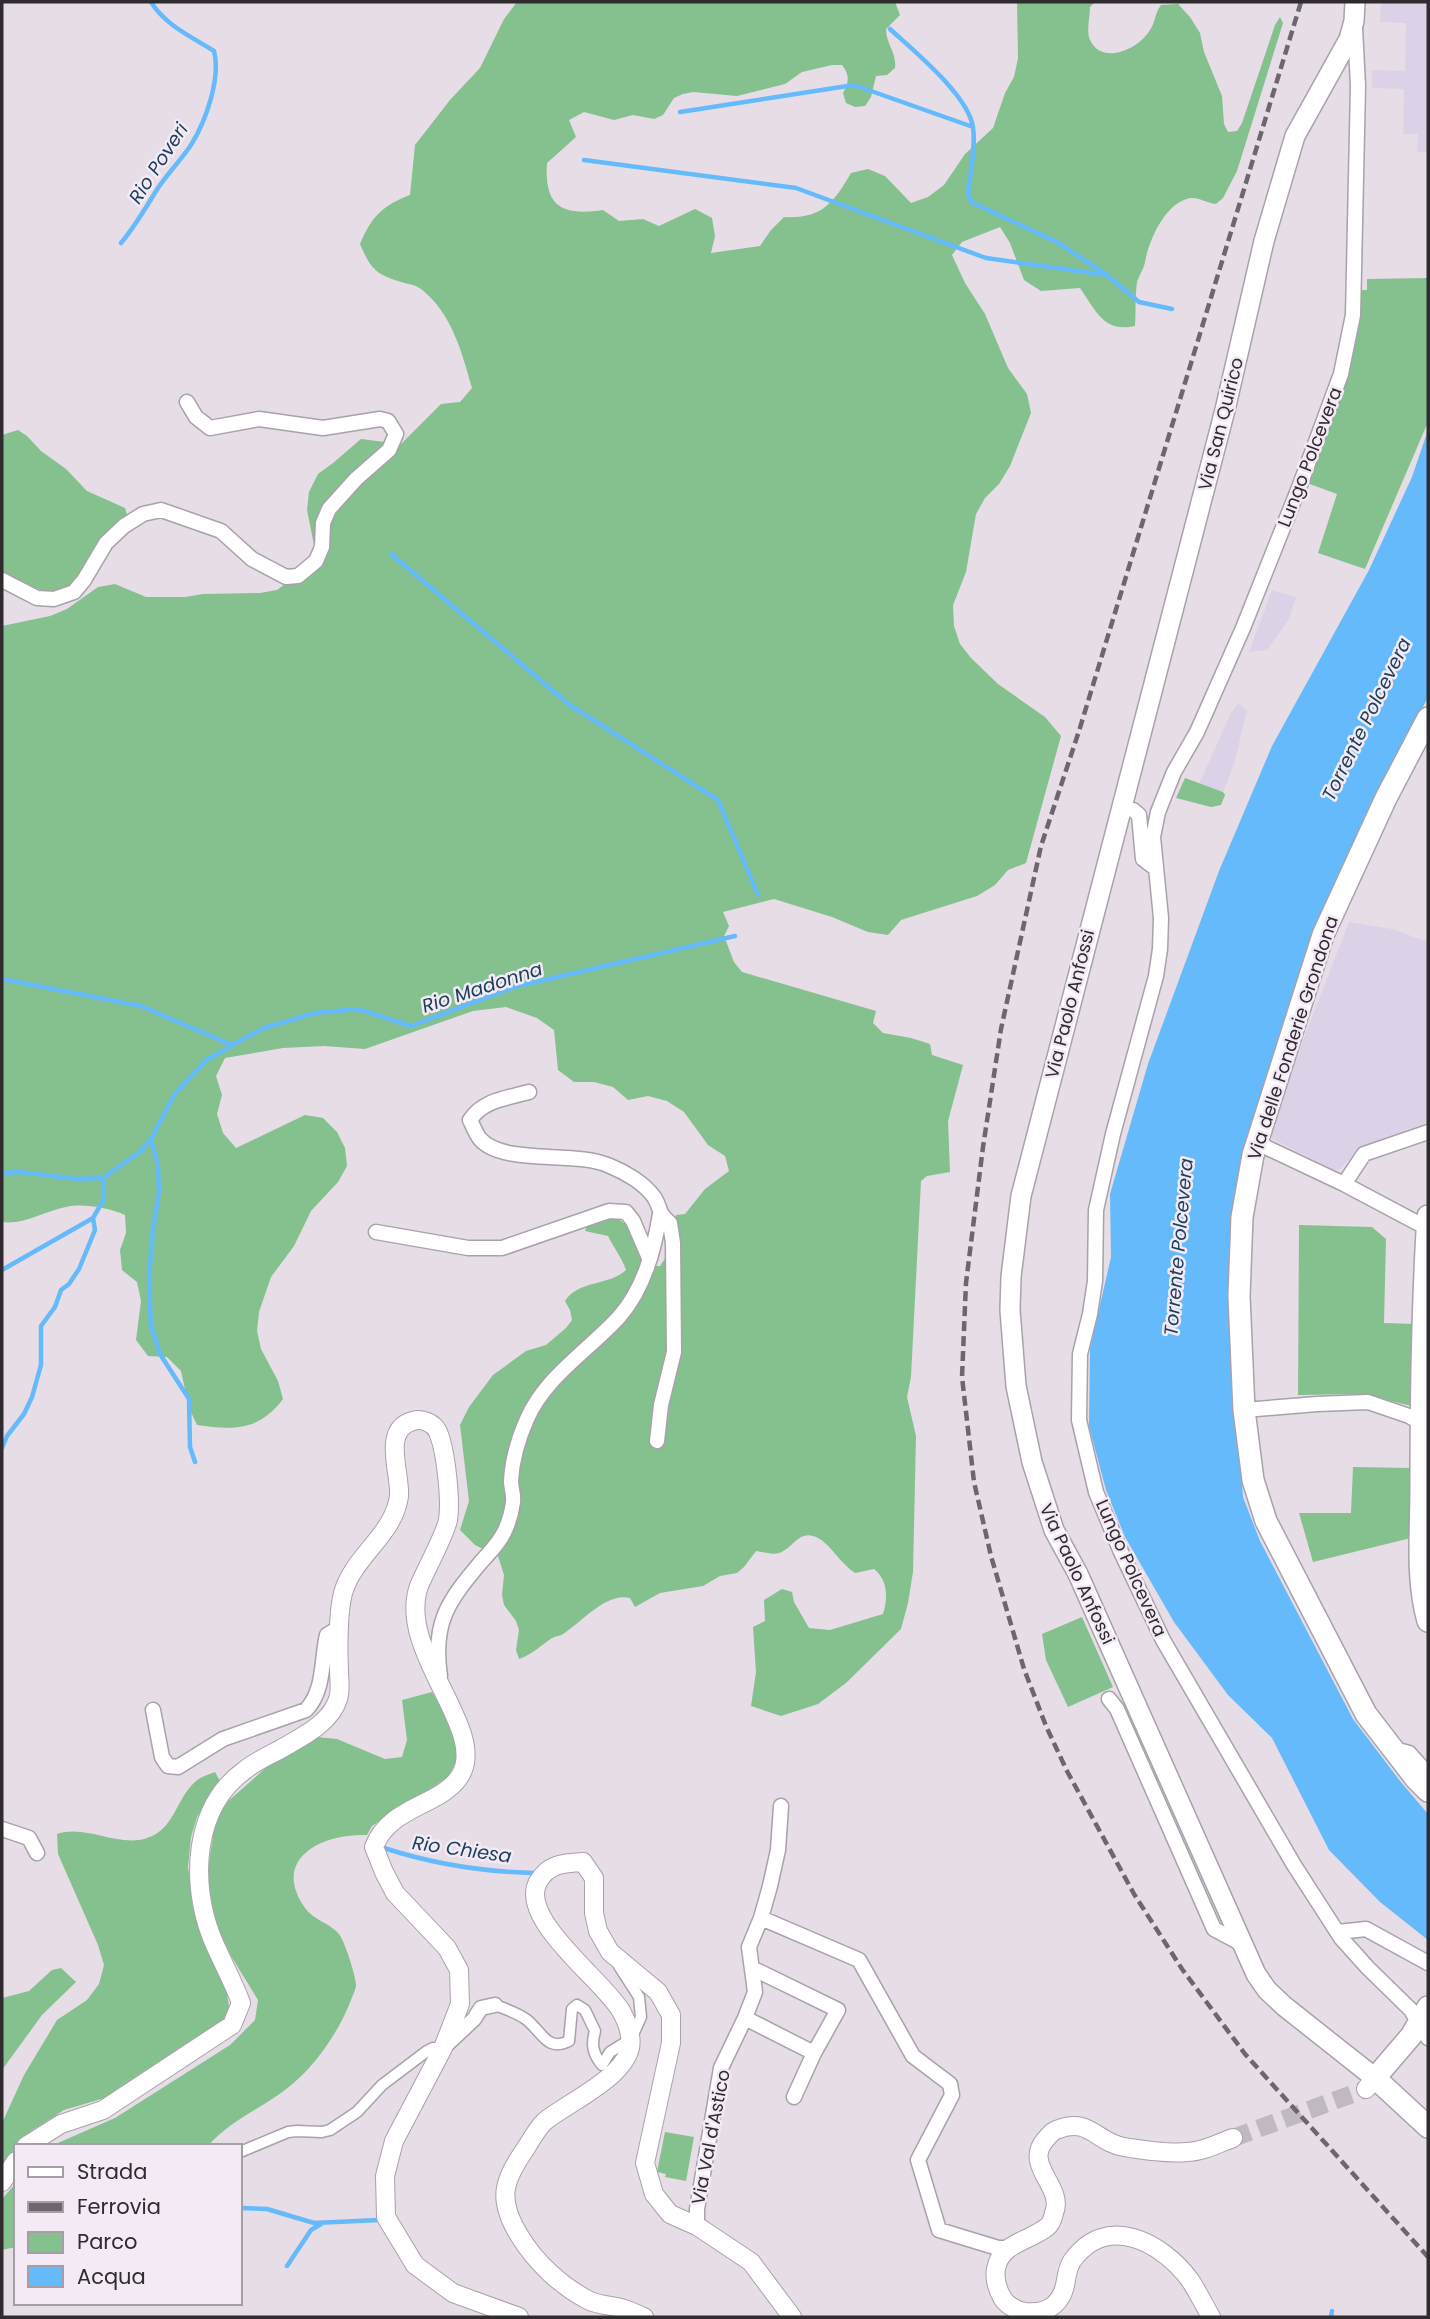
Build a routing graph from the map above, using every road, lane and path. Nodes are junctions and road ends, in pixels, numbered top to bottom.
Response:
1 (1354, 11) edge
2 (187, 402) dead end
3 (2, 580) edge
4 (1428, 718) edge
5 (1121, 807) junction
6 (1108, 856) joint
7 (1155, 868) junction
8 (529, 1092) dead end
9 (1428, 1132) edge
10 (1258, 1143) junction
11 (1344, 1184) junction
12 (660, 1214) junction
13 (1428, 1216) edge
14 (1427, 1228) edge
15 (376, 1232) dead end
16 (649, 1258) junction
17 (1244, 1410) junction
18 (1425, 1423) edge
19 (657, 1441) dead end
20 (1425, 1500) edge
21 (1428, 1621) edge
22 (340, 1627) junction
23 (442, 1692) junction
24 (1108, 1699) dead end
25 (153, 1710) dead end
26 (1391, 1747) junction
27 (1428, 1771) edge
28 (1428, 1791) edge
29 (781, 1806) dead end
30 (2, 1829) edge
31 (37, 1853) dead end
32 (761, 1918) junction
33 (1339, 1935) junction
34 (1242, 1944) junction
35 (610, 1952) junction
36 (1428, 1963) edge
37 (752, 1968) junction
38 (495, 2005) joint
39 (746, 2018) junction
40 (1422, 2026) edge
41 (631, 2039) junction
42 (443, 2048) junction
43 (814, 2053) junction
44 (1371, 2084) junction
45 (794, 2098) dead end
46 (1428, 2127) edge
47 (1233, 2138) tunnel mouth
48 (29, 2144) edge
49 (242, 2151) edge
50 (14, 2164) edge
51 (2, 2182) edge
52 (697, 2227) junction
53 (1007, 2248) junction
54 (519, 2317) edge
55 (644, 2317) edge
56 (792, 2317) edge
57 (1211, 2317) edge

1 - 5 main road, Via San Quirico
1 - 7 street, Lungo Polcevera
2 - 3 street
4 - 10 main road, Via delle Fonderie Grondona
5 - 6 main road, Via San Quirico
5 - 7 street, Lungo Polcevera
6 - 34 main road, Via Paolo Anfossi
7 - 33 street, Lungo Polcevera
8 - 12 street
9 - 11 street
10 - 11 street
10 - 17 main road, Via delle Fonderie Grondona
11 - 14 street
12 - 16 street
12 - 19 street
13 - 14 main road
14 - 18 main road
15 - 16 street
16 - 23 street
17 - 18 street
17 - 26 main road, Via delle Fonderie Grondona
18 - 20 main road
20 - 21 main road
22 - 23 street
22 - 25 street
22 - 48 street
23 - 42 street
24 - 34 street, Via Paolo Anfossi
26 - 27 street
26 - 28 main road, Via delle Fonderie Grondona
29 - 32 street, Via Val d'Astico
30 - 31 street
32 - 37 street, Via Val d'Astico
32 - 53 street
33 - 36 street
33 - 40 street, Lungo Polcevera
34 - 44 main road, Via Paolo Anfossi
35 - 41 street
35 - 41 street
35 - 52 street, Via Val d'Astico
37 - 39 street, Via Val d'Astico
37 - 43 street
38 - 41 street
38 - 42 street
39 - 43 street
39 - 52 street, Via Val d'Astico
40 - 44 main road
41 - 55 street
42 - 49 street
42 - 54 street
43 - 45 street
44 - 46 main road, Via Paolo Anfossi
47 - 53 street
50 - 51 street
52 - 56 street, Via Val d'Astico
53 - 57 street

